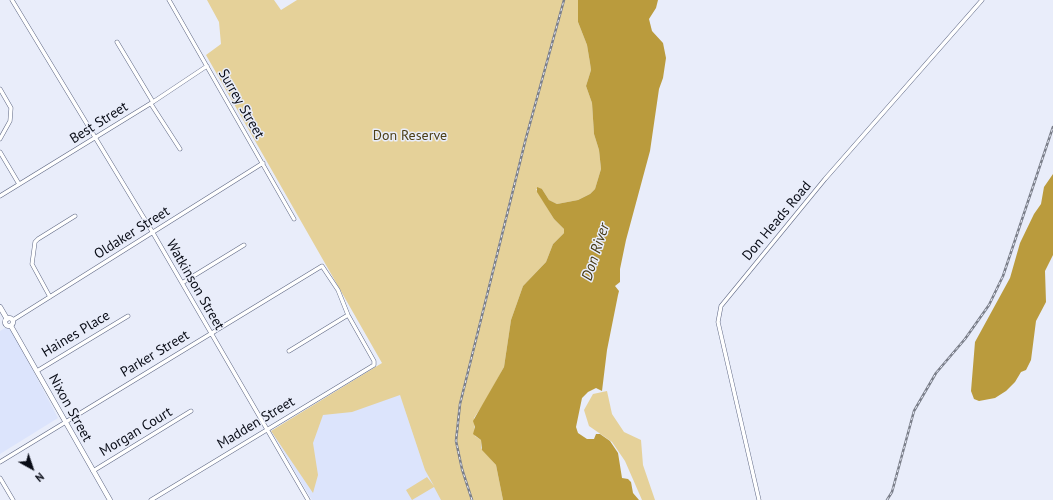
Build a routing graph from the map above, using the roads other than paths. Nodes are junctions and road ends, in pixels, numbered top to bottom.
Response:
1 (12, 0) edge
2 (169, 0) edge
3 (982, 0) edge
4 (117, 42) dead end
5 (207, 66) junction
6 (0, 89) edge
7 (152, 103) junction
8 (95, 138) junction
9 (0, 139) edge
10 (180, 149) dead end
11 (0, 152) edge
12 (263, 163) junction
13 (19, 184) junction
14 (0, 196) edge
15 (75, 216) dead end
16 (294, 219) dead end
17 (153, 233) junction
18 (244, 245) dead end
19 (182, 283) junction
20 (50, 297) junction
21 (0, 307) edge
22 (348, 315) junction
23 (128, 316) dead end
24 (7, 319) junction
25 (13, 320) junction
26 (8, 325) junction
27 (0, 328) edge
28 (210, 333) junction
29 (289, 351) dead end
30 (37, 371) junction
31 (191, 411) dead end
32 (65, 422) junction
33 (267, 430) junction
34 (0, 462) edge
35 (93, 471) junction
36 (0, 478) edge
37 (13, 500) edge
38 (110, 500) edge
39 (151, 500) edge
40 (308, 500) edge
41 (759, 500) edge

1 - 8 street, Watkinson Street
2 - 5 street, Surrey Street
3 - 41 street, Don Heads Road
4 - 7 street
5 - 7 street, Best Street
5 - 12 street, Surrey Street
6 - 9 street
7 - 8 street, Best Street
7 - 10 street
8 - 13 street, Best Street
8 - 17 street, Watkinson Street
11 - 13 street
12 - 16 street, Surrey Street
12 - 17 street, Oldaker Street
13 - 14 street, Best Street
15 - 20 street
17 - 19 street, Watkinson Street
17 - 20 street, Oldaker Street
18 - 19 street
19 - 28 street, Watkinson Street
20 - 25 street, Oldaker Street
21 - 24 street
22 - 28 street, Parker Street
22 - 29 street
22 - 33 street, Madden Street
23 - 30 street, Haines Place
24 - 25 street
24 - 26 street
25 - 26 street
26 - 27 street
26 - 30 street, Nixon Street
28 - 32 street, Parker Street
28 - 33 street, Watkinson Street
30 - 32 street, Nixon Street
31 - 35 street, Morgan Court
32 - 34 street, Parker Street
32 - 35 street, Nixon Street
33 - 39 street, Madden Street
33 - 40 street, Watkinson Street
35 - 38 street, Nixon Street
36 - 37 street

